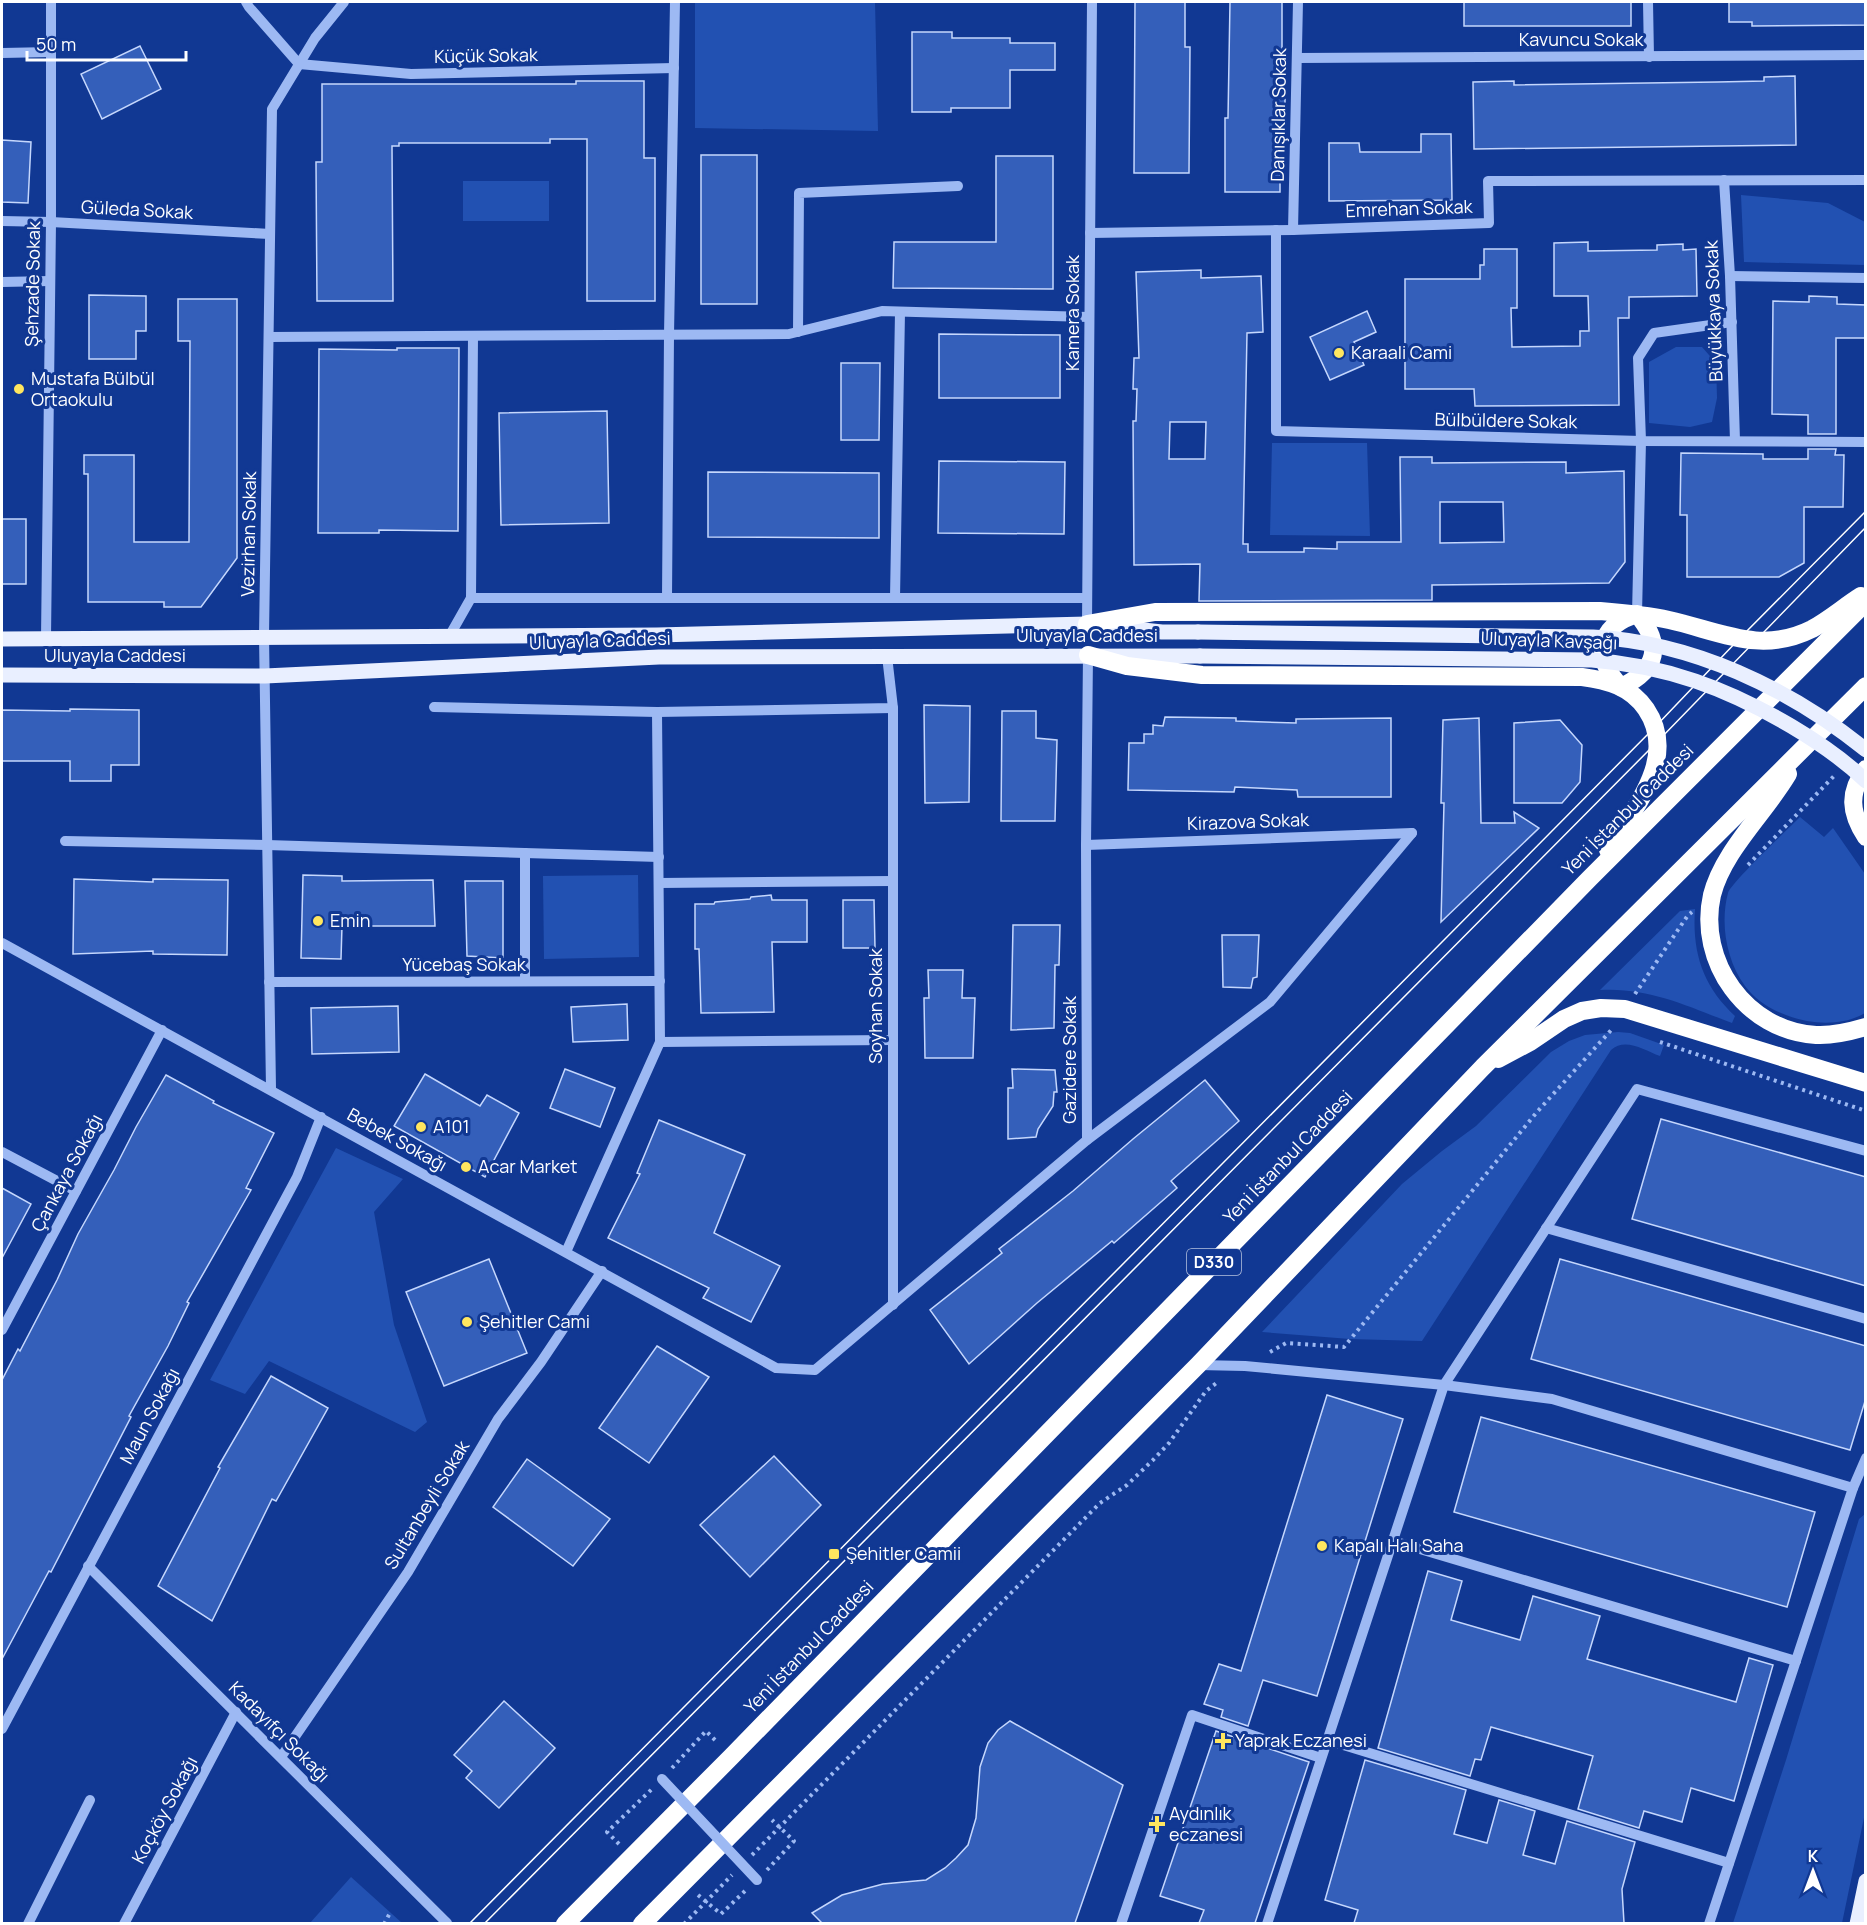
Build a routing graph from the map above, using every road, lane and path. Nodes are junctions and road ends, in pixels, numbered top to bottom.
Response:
1 (51, 2) edge
2 (246, 2) edge
3 (344, 2) edge
4 (675, 2) edge
5 (1092, 2) edge
6 (1298, 2) edge
7 (1648, 2) edge
8 (2, 52) edge
9 (51, 52) junction
10 (1866, 55) edge
11 (1649, 57) junction
12 (1296, 58) junction
13 (299, 64) junction
14 (674, 68) junction
15 (1724, 180) junction
16 (1866, 180) edge
17 (958, 186) dead end
18 (2, 221) edge
19 (51, 222) junction
20 (1276, 230) junction
21 (1293, 230) junction
22 (1090, 233) junction
23 (270, 234) junction
24 (1730, 276) junction
25 (1866, 278) edge
26 (50, 281) junction
27 (2, 282) edge
28 (900, 312) junction
29 (1089, 317) junction
30 (1732, 322) junction
31 (798, 332) junction
32 (669, 335) junction
33 (473, 336) junction
34 (269, 337) junction
35 (1641, 441) junction
36 (1735, 441) junction
37 (1866, 442) edge
38 (1866, 593) edge
39 (471, 598) junction
40 (667, 598) junction
41 (895, 598) junction
42 (1087, 598) junction
43 (1866, 602) edge
44 (1637, 614) junction
45 (1087, 624) junction
46 (1198, 632) joint
47 (450, 635) junction
48 (264, 636) junction
49 (46, 638) junction
50 (2, 639) edge
51 (1088, 655) junction
52 (887, 656) junction
53 (1200, 656) joint
54 (2, 675) edge
55 (265, 676) junction
56 (1866, 686) edge
57 (1621, 687) junction
58 (434, 707) dead end
59 (893, 708) junction
60 (657, 712) junction
61 (1866, 750) edge
62 (1802, 751) junction
63 (1866, 769) edge
64 (1840, 770) dead end
65 (1866, 780) edge
66 (1866, 837) edge
67 (65, 842) dead end
68 (267, 845) junction
69 (1086, 845) junction
70 (525, 853) junction
71 (658, 857) junction
72 (1746, 868) dead end
73 (1589, 879) junction
74 (893, 881) junction
75 (659, 883) junction
76 (1712, 895) junction
77 (2, 943) edge
78 (525, 981) junction
79 (660, 981) junction
80 (269, 982) junction
81 (1625, 1009) junction
82 (1866, 1028) edge
83 (162, 1030) junction
84 (893, 1040) junction
85 (1658, 1041) dead end
86 (660, 1042) junction
87 (1483, 1067) junction
88 (1866, 1083) edge
89 (271, 1089) junction
90 (1866, 1111) edge
91 (321, 1117) junction
92 (1087, 1140) junction
93 (1866, 1151) edge
94 (2, 1152) edge
95 (76, 1191) junction
96 (1546, 1228) junction
97 (566, 1252) junction
98 (602, 1272) junction
99 (893, 1305) junction
100 (1866, 1319) edge
101 (2, 1330) edge
102 (1198, 1365) junction
103 (1245, 1366) junction
104 (776, 1368) joint
105 (1444, 1385) junction
106 (1866, 1458) edge
107 (1853, 1488) junction
108 (1393, 1541) junction
109 (88, 1566) junction
110 (1796, 1661) junction
111 (236, 1712) junction
112 (2, 1729) edge
113 (1327, 1740) junction
114 (280, 1757) junction
115 (1321, 1758) junction
116 (662, 1779) dead end
117 (90, 1800) dead end
118 (758, 1807) junction
119 (780, 1827) junction
120 (794, 1841) dead end
121 (747, 1860) dead end
122 (1729, 1863) junction
123 (739, 1868) dead end
124 (757, 1880) dead end
125 (1866, 1881) edge
126 (683, 1882) junction
127 (706, 1901) junction
128 (390, 1913) dead end
129 (722, 1914) dead end
130 (28, 1923) edge
131 (124, 1923) edge
132 (384, 1923) edge
133 (447, 1923) edge
134 (565, 1923) edge
135 (642, 1923) edge
136 (684, 1923) edge
137 (1121, 1923) edge
138 (1267, 1923) edge
139 (1709, 1923) edge
140 (1857, 1923) edge

1 - 9 street, Şehzade Sokak
2 - 13 street
3 - 13 street, Vezirhan Sokak
4 - 14 street
5 - 22 street, Kamera Sokak
6 - 12 street, Danışıklar Sokak
7 - 11 street
8 - 9 street
9 - 19 street, Şehzade Sokak
10 - 11 street, Kavuncu Sokak
11 - 12 street, Kavuncu Sokak
12 - 21 street, Danışıklar Sokak
13 - 14 street, Küçük Sokak
13 - 23 street, Vezirhan Sokak
14 - 32 street
15 - 16 street, Emrehan Sokak
15 - 21 street, Emrehan Sokak
15 - 24 street, Büyükkaya Sokak
17 - 31 street
18 - 19 street, Güleda Sokak
19 - 23 street, Güleda Sokak
19 - 26 street, Şehzade Sokak
20 - 21 street, Emrehan Sokak
20 - 22 street, Emrehan Sokak
20 - 35 street, Bülbüldere Sokak
22 - 29 street, Kamera Sokak
23 - 34 street, Vezirhan Sokak
24 - 25 street
24 - 30 street, Büyükkaya Sokak
26 - 27 street
26 - 49 street, Şehzade Sokak
28 - 29 street
28 - 31 street
28 - 41 street
29 - 42 street, Kamera Sokak
30 - 35 street
30 - 36 street, Büyükkaya Sokak
31 - 32 street
32 - 33 street
32 - 40 street
33 - 34 street
33 - 39 street
34 - 48 street, Vezirhan Sokak
35 - 36 street, Bülbüldere Sokak
35 - 44 street
36 - 37 street, Bülbüldere Sokak
38 - 44 highway
39 - 40 street
39 - 47 street
40 - 41 street
41 - 42 street
42 - 45 street, Kamera Sokak
43 - 73 highway, Yeni İstanbul Caddesi / D330
44 - 45 highway
44 - 57 highway
44 - 57 highway
45 - 46 main road, Uluyayla Caddesi
45 - 47 main road, Uluyayla Caddesi
46 - 61 main road, Uluyayla Kavşağı, bridge
47 - 48 main road, Uluyayla Caddesi
48 - 49 main road, Uluyayla Caddesi
48 - 55 street, Vezirhan Sokak
49 - 50 main road, Uluyayla Caddesi
51 - 52 main road, Uluyayla Caddesi
51 - 53 main road, Uluyayla Caddesi
51 - 57 highway
51 - 69 street, Gazidere Sokak
52 - 55 main road, Uluyayla Caddesi
52 - 59 street, Soyhan Sokak
53 - 65 main road, Uluyayla Kavşağı, bridge
54 - 55 main road, Uluyayla Caddesi
55 - 68 street, Vezirhan Sokak
56 - 62 highway
57 - 73 highway
58 - 60 street
59 - 60 street
59 - 74 street, Soyhan Sokak
60 - 71 street
62 - 76 highway
62 - 87 highway
63 - 66 highway
64 - 72 path
67 - 68 street
68 - 70 street
68 - 80 street, Vezirhan Sokak
69 - 92 street, Gazidere Sokak
69 - 92 street, Kirazova Sokak
70 - 71 street
70 - 78 street
71 - 75 street
73 - 134 highway, Yeni İstanbul Caddesi / D330
74 - 75 street
74 - 84 street, Soyhan Sokak
75 - 79 street
76 - 81 path
76 - 82 highway
77 - 83 street, Bebek Sokağı
78 - 79 street, Yücebaş Sokak
78 - 80 street, Yücebaş Sokak
79 - 86 street
80 - 89 street, Vezirhan Sokak
81 - 87 highway
81 - 88 highway
81 - 103 path
83 - 89 street, Bebek Sokağı
83 - 95 street, Çankaya Sokağı
84 - 86 street
84 - 99 street, Soyhan Sokak
85 - 90 path
86 - 97 street
87 - 102 highway
89 - 91 street, Bebek Sokağı
91 - 97 street, Bebek Sokağı
91 - 109 street, Maun Sokağı
92 - 99 street, Gazidere Sokak
93 - 96 street
94 - 95 street
95 - 101 street, Çankaya Sokağı
96 - 100 street
96 - 105 street
97 - 98 street, Bebek Sokağı
98 - 104 street, Bebek Sokağı
98 - 114 street, Sultanbeyli Sokak
99 - 104 street, Gazidere Sokak
102 - 103 street
102 - 118 highway
103 - 105 street
103 - 119 path
105 - 107 street
105 - 108 street
106 - 107 street
107 - 110 street
108 - 110 street
108 - 113 street
109 - 111 street, Kadayıfçı Sokağı
109 - 112 street, Maun Sokağı
110 - 122 street
111 - 114 street, Kadayıfçı Sokağı
111 - 131 street, Koçköy Sokağı
113 - 115 street
113 - 122 street
114 - 133 street, Kadayıfçı Sokağı
115 - 137 street
115 - 138 street
116 - 124 street, bridge
117 - 130 street
118 - 119 path
118 - 126 highway
119 - 120 path
119 - 121 path
122 - 139 street
123 - 127 path
125 - 140 main road
126 - 127 path
126 - 135 highway
127 - 129 path
127 - 136 path
128 - 132 path

